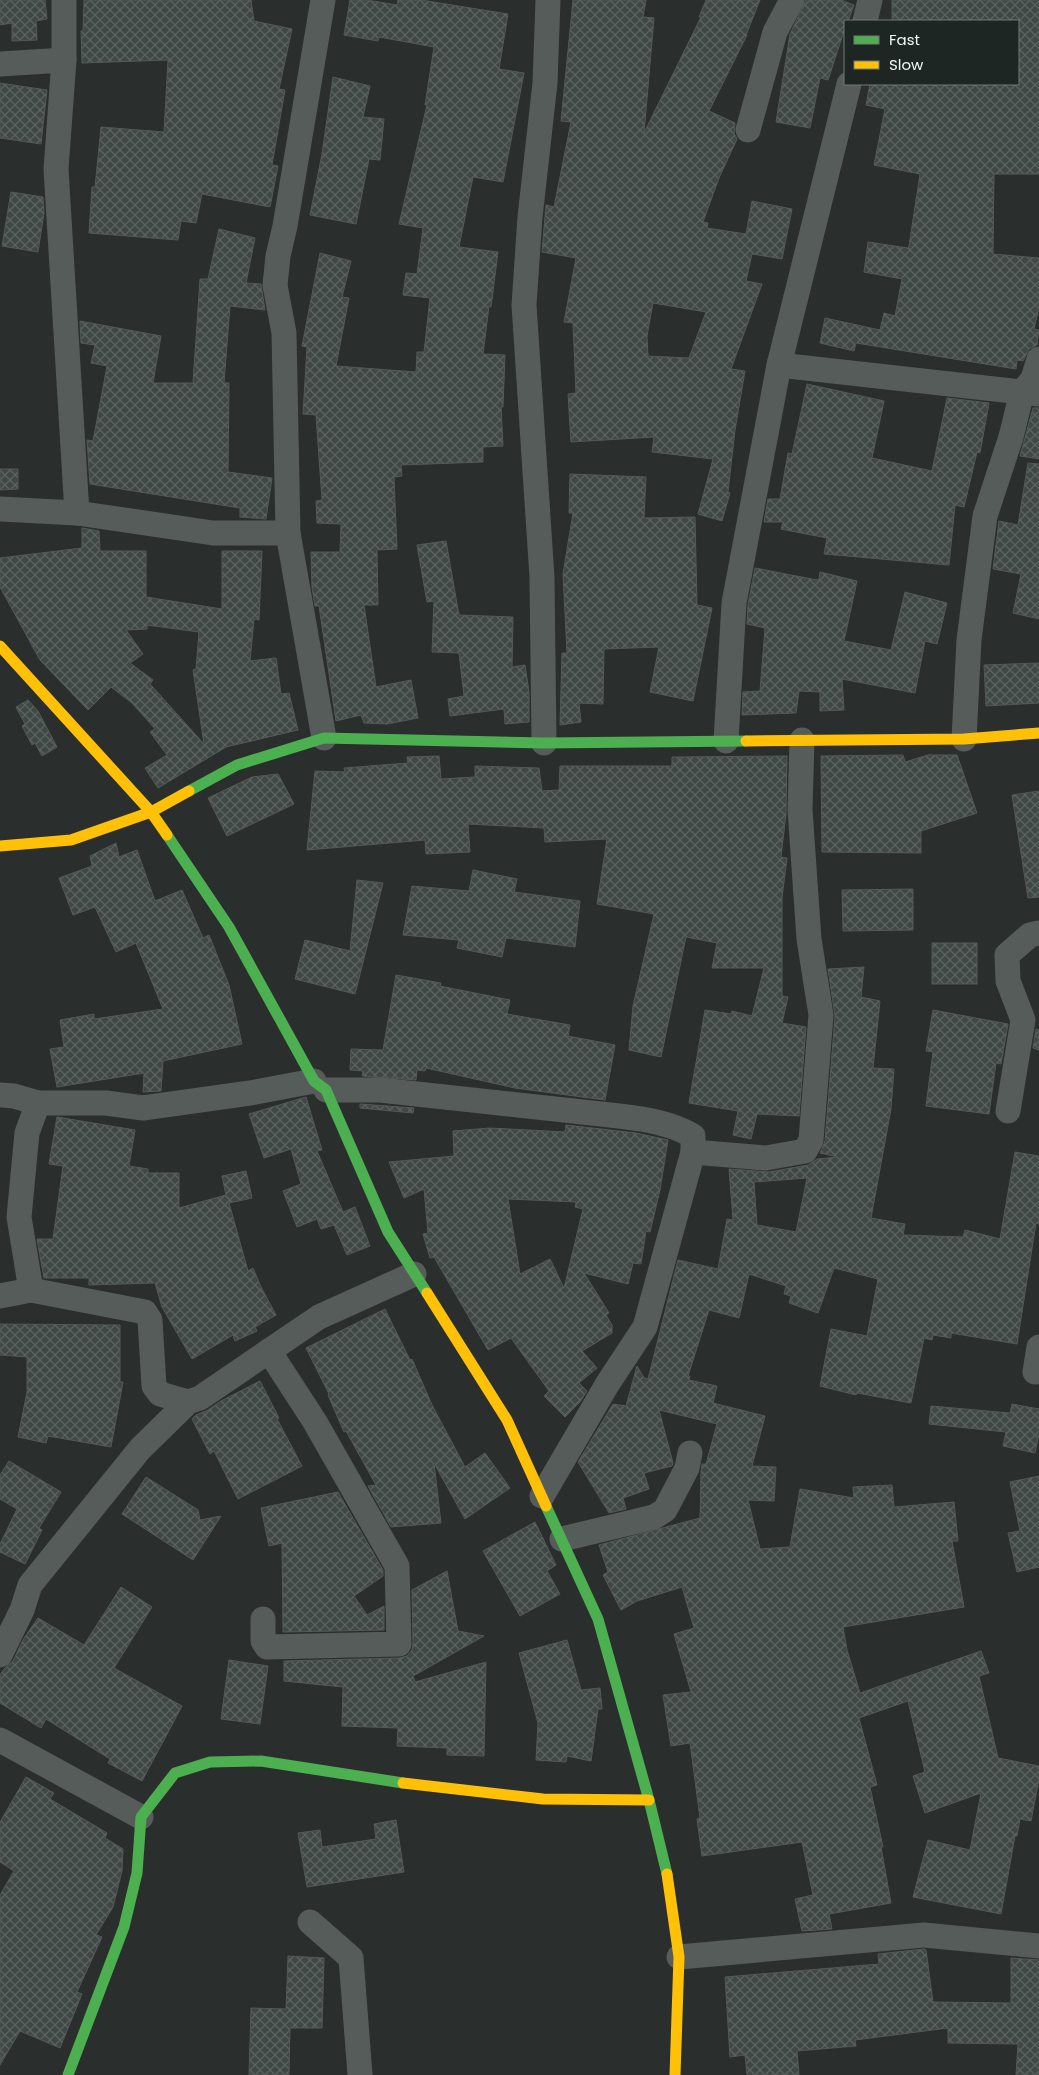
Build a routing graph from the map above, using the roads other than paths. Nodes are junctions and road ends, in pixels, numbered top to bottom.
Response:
1 (64, 0) edge
2 (322, 0) edge
3 (548, 0) edge
4 (792, 0) edge
5 (870, 0) edge
6 (865, 20) edge
7 (64, 60) junction
8 (0, 64) edge
9 (849, 85) edge
10 (748, 130) dead end
11 (1039, 359) edge
12 (779, 364) junction
13 (1030, 393) edge
14 (0, 510) edge
15 (77, 513) junction
16 (288, 533) junction
17 (0, 646) edge
18 (1039, 733) edge
19 (324, 738) junction
20 (802, 740) junction
21 (964, 740) junction
22 (726, 741) junction
23 (544, 743) junction
24 (152, 812) junction
25 (0, 846) edge
26 (1039, 933) edge
27 (320, 1086) junction
28 (0, 1095) edge
29 (38, 1103) junction
30 (1008, 1111) dead end
31 (693, 1152) junction
32 (414, 1274) junction
33 (31, 1290) junction
34 (0, 1296) edge
35 (1039, 1347) edge
36 (270, 1351) junction
37 (1035, 1372) dead end
38 (188, 1402) junction
39 (690, 1453) dead end
40 (542, 1496) junction
41 (562, 1539) junction
42 (263, 1619) dead end
43 (0, 1655) edge
44 (0, 1740) edge
45 (649, 1800) junction
46 (141, 1817) junction
47 (310, 1922) dead end
48 (1039, 1946) edge
49 (679, 1957) junction
50 (68, 2075) edge
51 (360, 2075) edge
52 (676, 2075) edge

1 - 7 street
2 - 16 street
3 - 23 street
4 - 10 street
5 - 6 street
7 - 8 street
7 - 15 street
9 - 12 street
11 - 13 street
12 - 13 street
12 - 22 street
13 - 21 street
14 - 15 street
15 - 16 street
16 - 19 street
17 - 24 street
18 - 21 street
19 - 23 street
19 - 24 street
20 - 21 street
20 - 22 street
20 - 31 street
22 - 23 street
24 - 25 street
24 - 27 street
26 - 30 street
27 - 29 street
27 - 31 street
27 - 32 street
28 - 29 street
29 - 33 street
31 - 40 street
32 - 36 street
32 - 40 street
33 - 34 street
33 - 38 street
35 - 37 street
36 - 38 street
36 - 42 street
38 - 43 street
39 - 41 street
40 - 41 street
41 - 45 street
44 - 46 street
45 - 46 street
45 - 49 street
46 - 50 street
47 - 51 street
48 - 49 street
49 - 52 street

